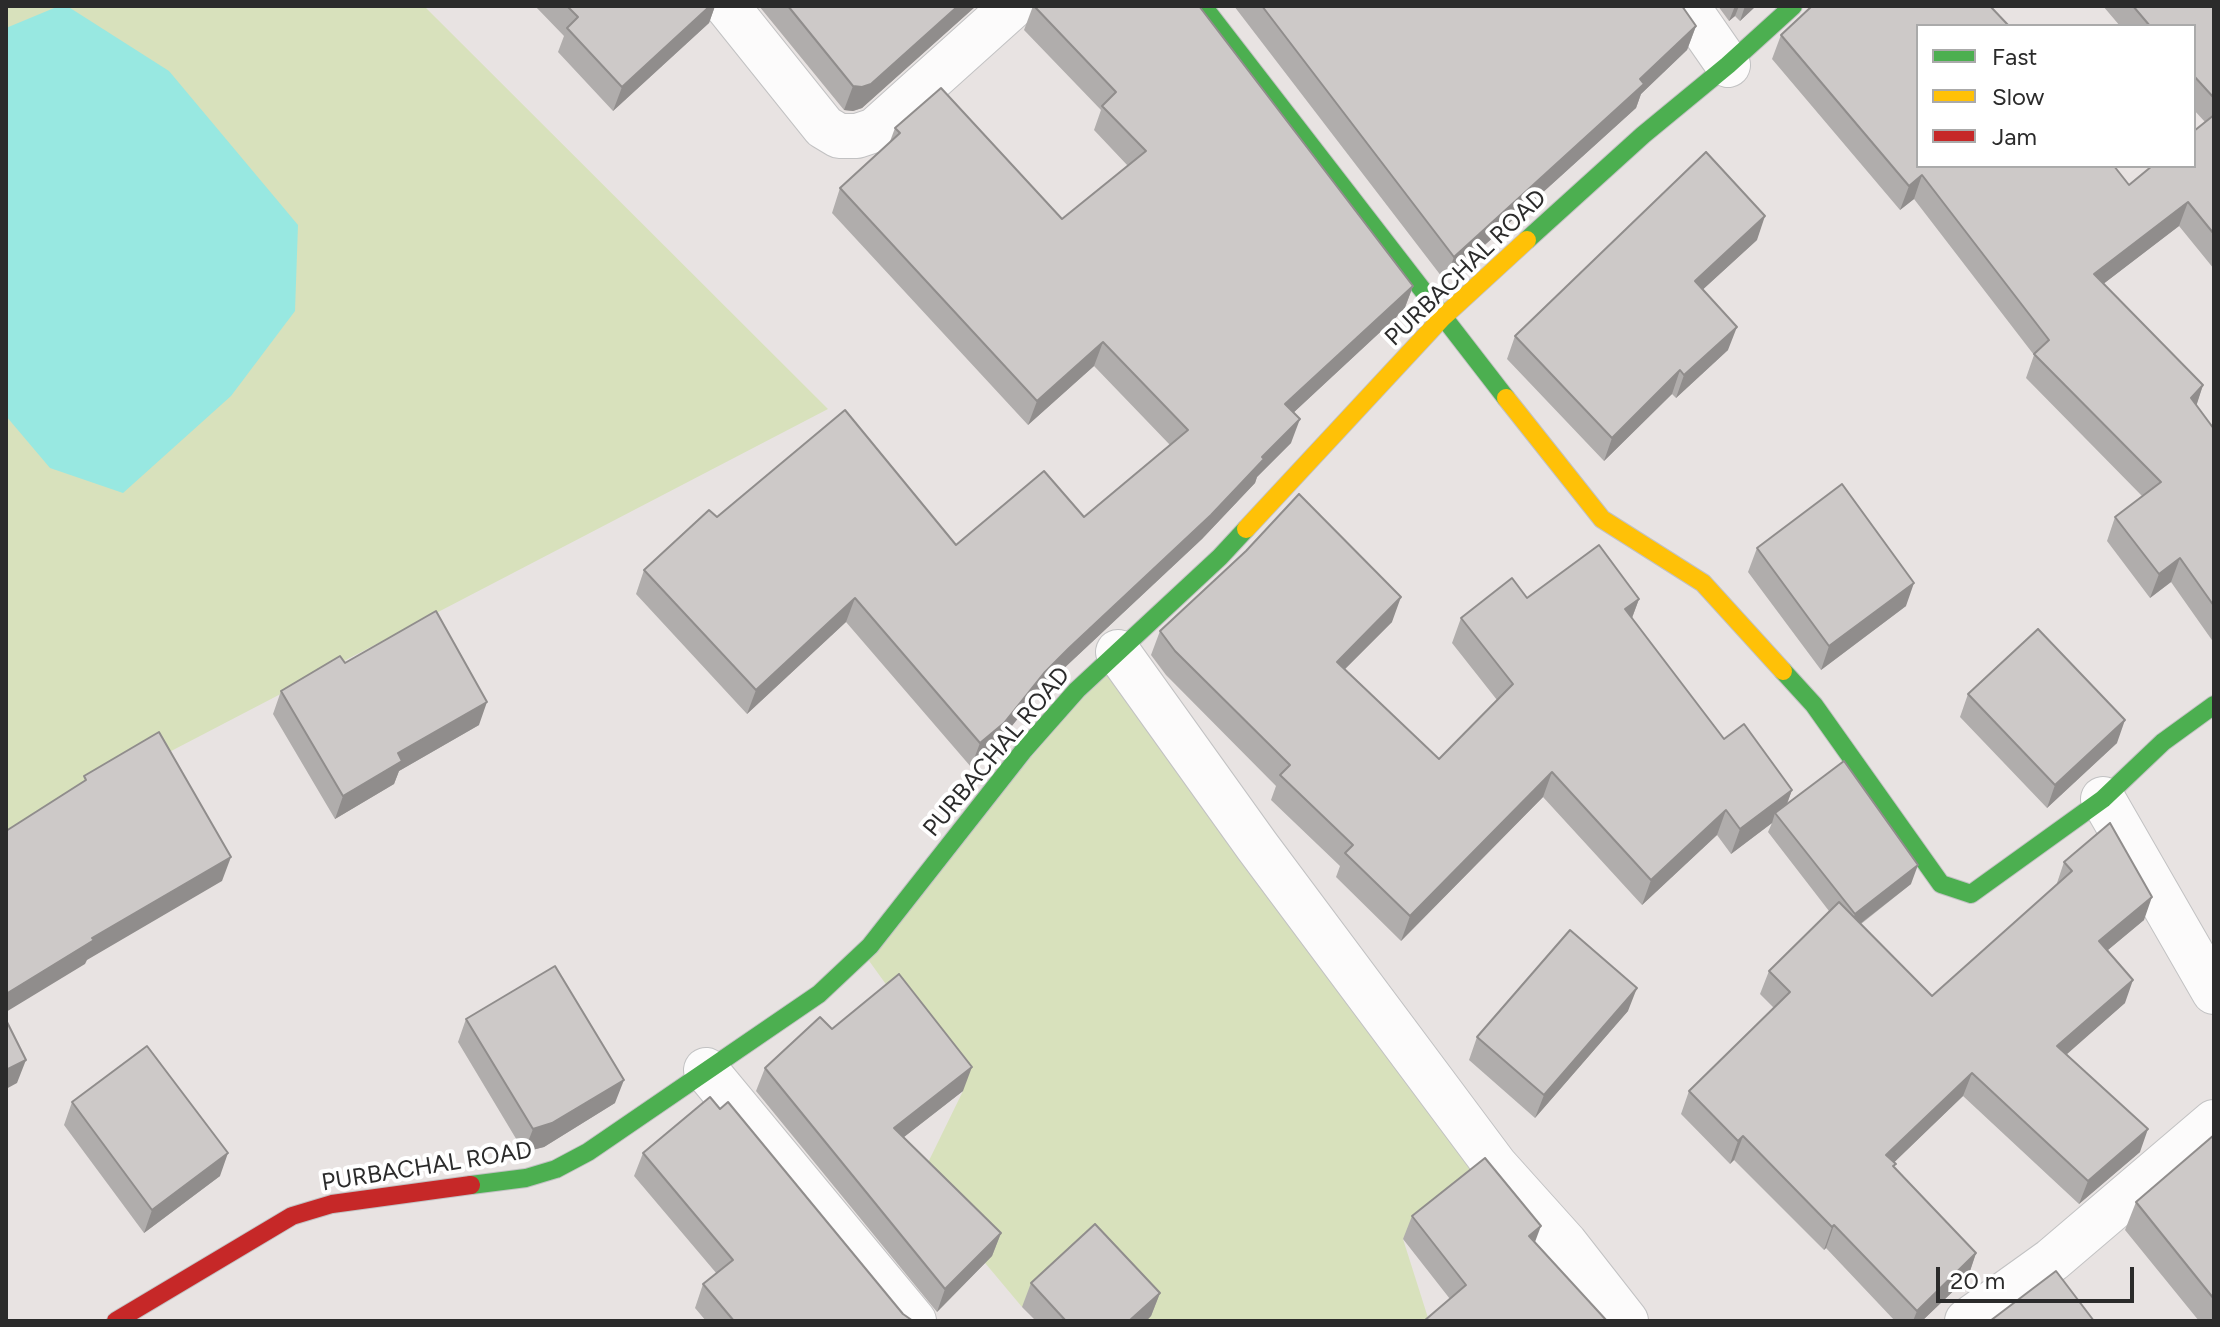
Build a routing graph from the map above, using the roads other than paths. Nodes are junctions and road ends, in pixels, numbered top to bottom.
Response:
1 (727, 6) edge
2 (1013, 6) edge
3 (1203, 6) edge
4 (1687, 6) edge
5 (1793, 6) edge
6 (1728, 65) junction
7 (1442, 318) junction
8 (1118, 652) junction
9 (2214, 705) edge
10 (2103, 799) junction
11 (2214, 992) edge
12 (706, 1070) junction
13 (2214, 1122) edge
14 (116, 1321) edge
15 (914, 1321) edge
16 (1626, 1321) edge
17 (1967, 1321) edge

1 - 2 street
3 - 7 street
4 - 6 street
5 - 6 street, PURBACHAL ROAD
6 - 7 street, PURBACHAL ROAD
7 - 8 street, PURBACHAL ROAD
7 - 10 street
8 - 12 street, PURBACHAL ROAD
8 - 16 street
9 - 10 street
10 - 11 street
12 - 14 street, PURBACHAL ROAD
12 - 15 street
13 - 17 street

